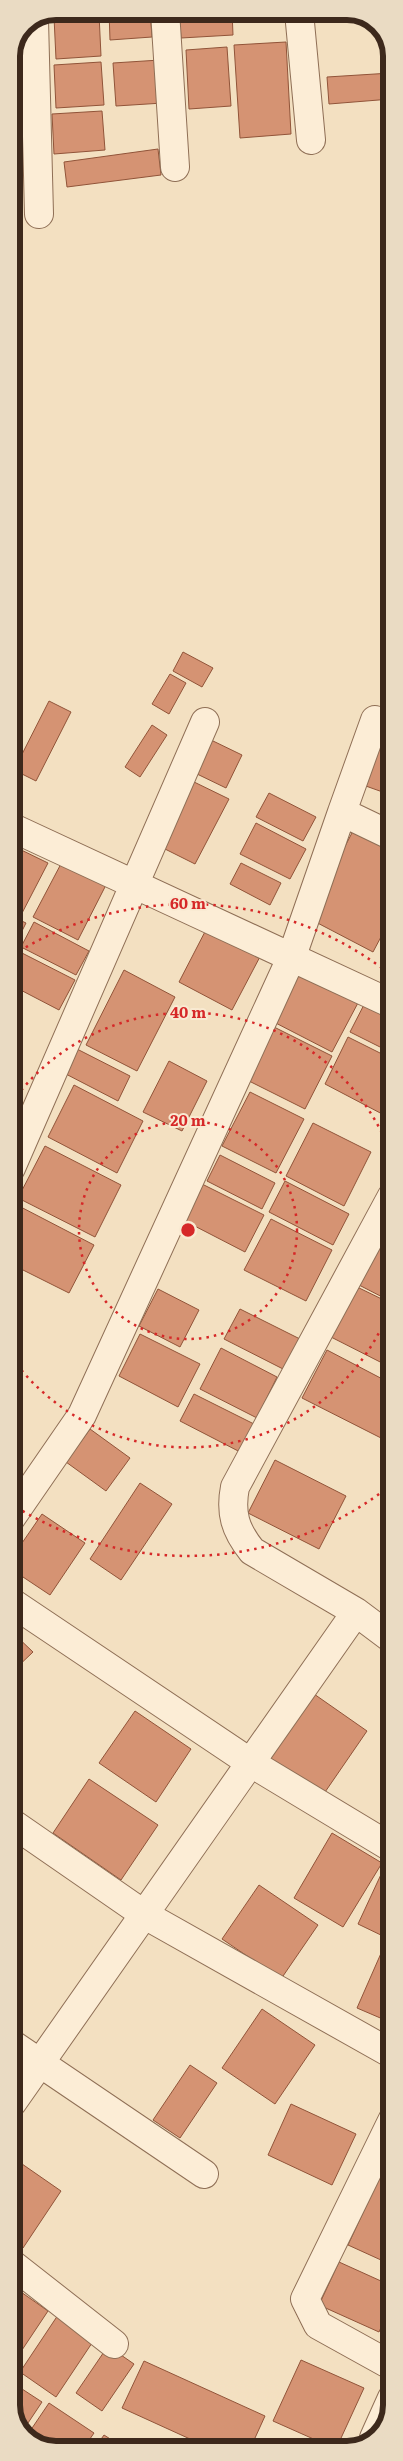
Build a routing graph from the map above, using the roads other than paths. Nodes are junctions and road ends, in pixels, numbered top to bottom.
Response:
1 (166, 20) edge
2 (299, 20) edge
3 (34, 28) edge
4 (311, 140) dead end
5 (175, 167) dead end
6 (39, 214) dead end
7 (375, 720) dead end
8 (205, 722) dead end
9 (342, 812) junction
10 (20, 830) edge
11 (383, 832) edge
12 (134, 884) junction
13 (292, 956) junction
14 (383, 1000) edge
15 (20, 1147) edge
16 (383, 1213) edge
17 (20, 1506) edge
18 (20, 1607) edge
19 (356, 1612) junction
20 (383, 1632) edge
21 (252, 1763) junction
22 (20, 1829) edge
23 (383, 1843) edge
24 (145, 1915) junction
25 (383, 2049) edge
26 (20, 2050) edge
27 (38, 2063) junction
28 (20, 2091) edge
29 (383, 2139) edge
30 (204, 2174) dead end
31 (20, 2270) edge
32 (114, 2344) dead end
33 (383, 2361) edge

1 - 5 street
2 - 4 street
3 - 6 street
7 - 9 street
8 - 12 street
9 - 11 street
9 - 13 street
10 - 12 street
12 - 13 street
12 - 15 street
13 - 14 street
13 - 17 street
16 - 19 street
18 - 21 street
19 - 20 street
19 - 21 street
21 - 23 street
21 - 24 street
22 - 24 street
24 - 25 street
24 - 27 street
26 - 27 street
27 - 28 street
27 - 30 street
29 - 33 street
31 - 32 street

